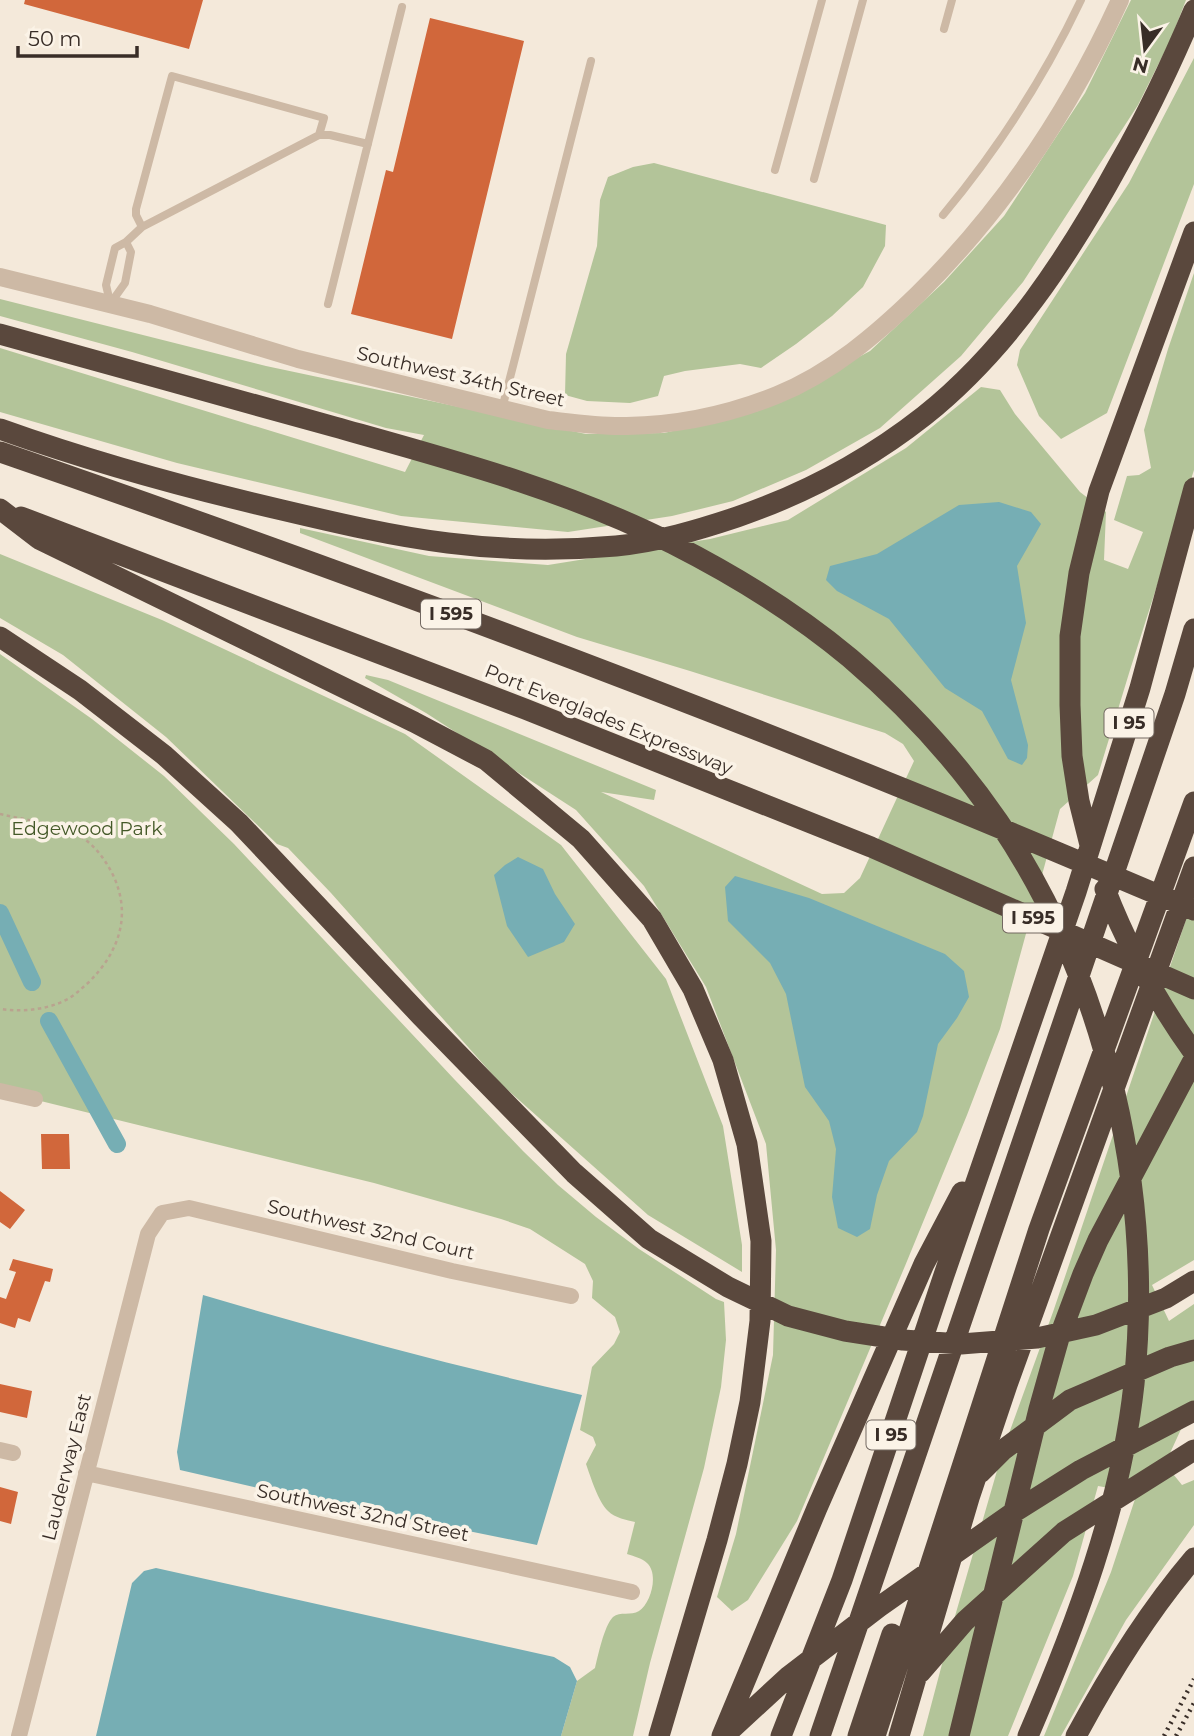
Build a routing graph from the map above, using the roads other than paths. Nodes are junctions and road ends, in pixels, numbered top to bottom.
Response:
1 (822, 0) edge
2 (863, 0) edge
3 (952, 0) edge
4 (1081, 0) edge
5 (1120, 0) edge
6 (402, 7) dead end
7 (1194, 10) edge
8 (944, 29) dead end
9 (591, 61) dead end
10 (319, 135) junction
11 (368, 144) junction
12 (775, 170) dead end
13 (814, 179) dead end
14 (943, 215) dead end
15 (142, 227) junction
16 (1194, 232) edge
17 (127, 242) junction
18 (0, 277) edge
19 (110, 304) junction
20 (328, 304) dead end
21 (0, 334) edge
22 (502, 409) junction
23 (0, 429) edge
24 (0, 452) edge
25 (1194, 488) edge
26 (0, 509) edge
27 (1194, 629) edge
28 (0, 637) edge
29 (1194, 802) edge
30 (1194, 867) edge
31 (1194, 909) edge
32 (1194, 989) edge
33 (1194, 1053) edge
34 (1194, 1059) edge
35 (0, 1091) edge
36 (35, 1100) dead end
37 (994, 1131) junction
38 (162, 1213) joint
39 (1194, 1281) edge
40 (571, 1296) dead end
41 (1194, 1350) edge
42 (1194, 1411) edge
43 (1194, 1450) edge
44 (86, 1473) junction
45 (1194, 1558) edge
46 (632, 1592) dead end
47 (19, 1736) edge
48 (659, 1736) edge
49 (723, 1736) edge
50 (781, 1736) edge
51 (820, 1736) edge
52 (858, 1736) edge
53 (874, 1736) edge
54 (899, 1736) edge
55 (959, 1736) edge
56 (1028, 1736) edge
57 (1076, 1736) edge

1 - 12 lane
2 - 13 lane
3 - 8 lane
4 - 14 lane
5 - 22 street, Southwest 34th Street
6 - 11 lane
7 - 23 highway
9 - 22 lane
10 - 11 lane
10 - 15 lane
10 - 15 lane
11 - 20 lane
15 - 17 lane
16 - 33 highway
17 - 19 lane
17 - 19 lane
18 - 19 street, Southwest 34th Street
19 - 22 street, Southwest 34th Street
21 - 56 highway
24 - 31 highway, Port Everglades Expressway / I 595
25 - 37 highway, I 95
26 - 32 highway, Port Everglades Expressway / I 595
26 - 48 highway
27 - 51 highway
28 - 39 highway
29 - 53 highway
30 - 54 highway
34 - 55 highway
35 - 36 street
37 - 49 highway
37 - 50 highway, I 95
38 - 40 street, Southwest 32nd Court
38 - 44 street, Lauderway East
41 - 52 highway
42 - 49 highway
43 - 53 highway
44 - 46 street, Southwest 32nd Street
44 - 47 street, Lauderway East
45 - 57 highway

